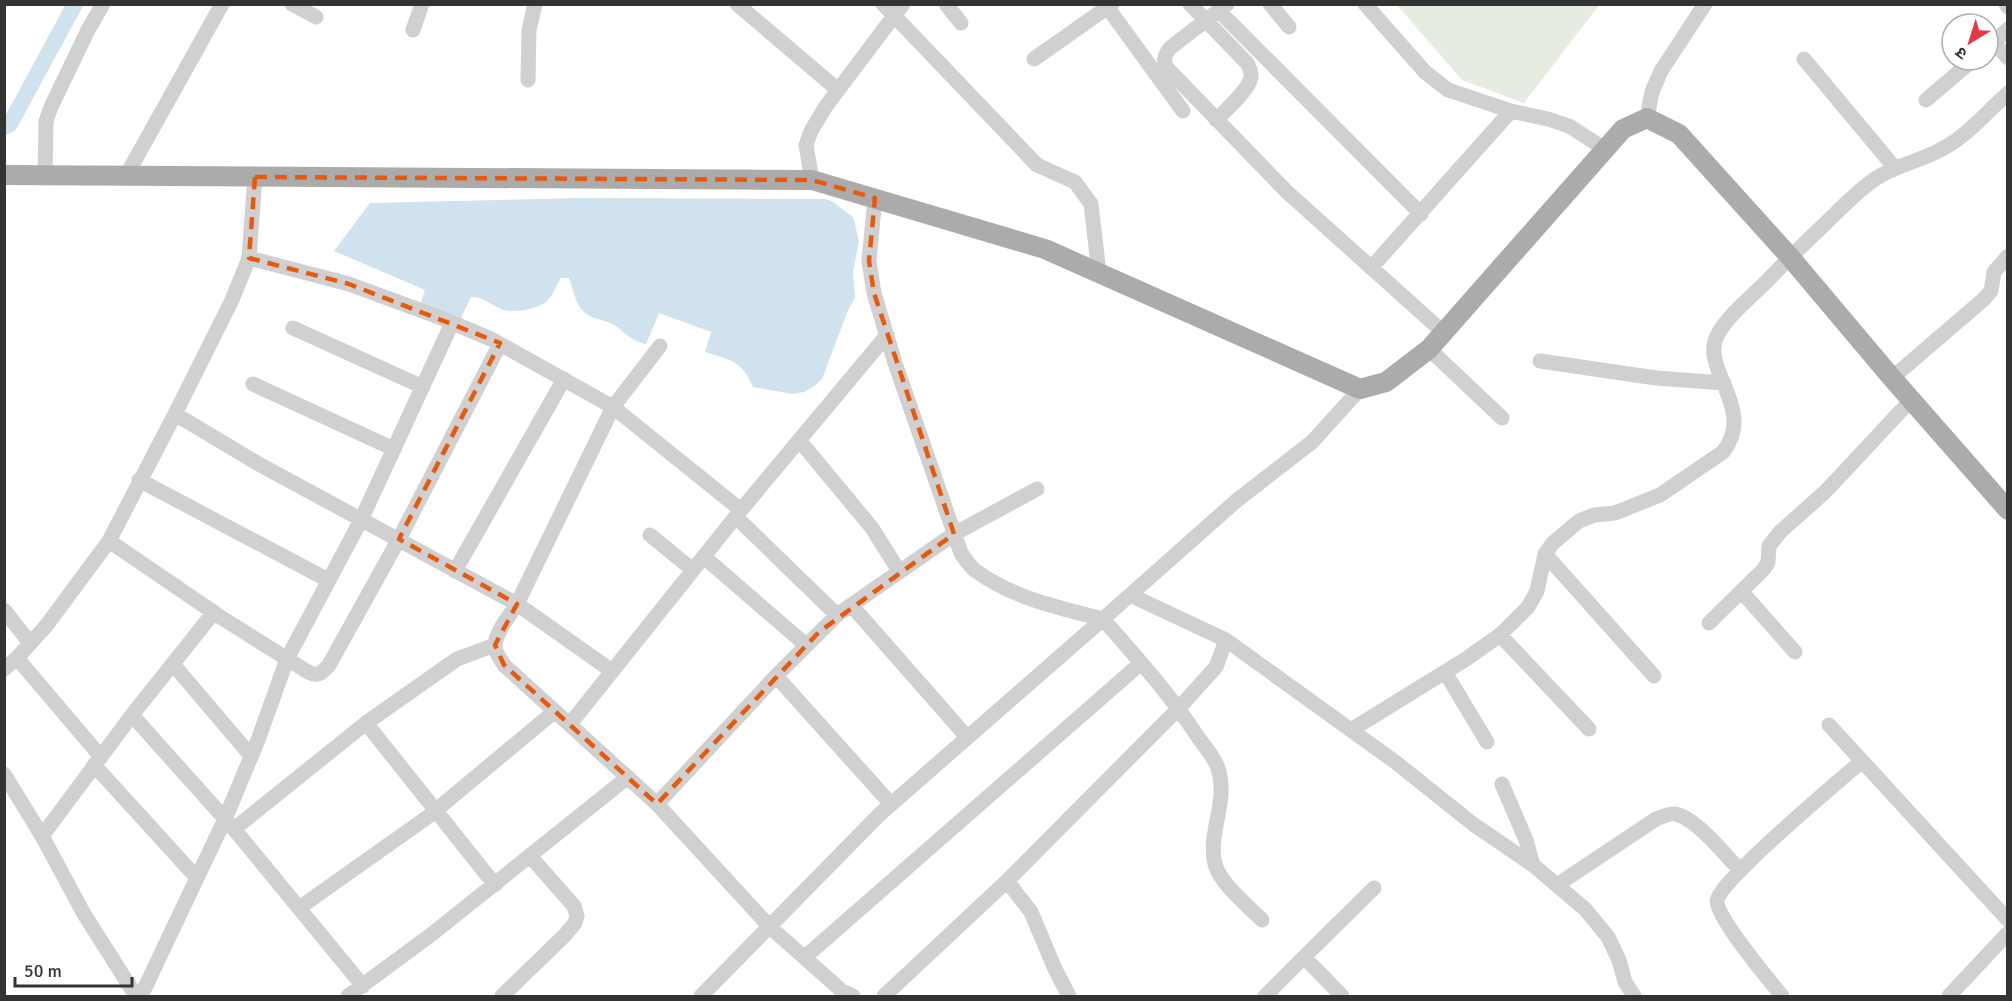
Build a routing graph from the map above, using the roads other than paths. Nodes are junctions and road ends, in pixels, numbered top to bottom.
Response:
1 (222, 4) edge
2 (292, 4) edge
3 (422, 4) edge
4 (535, 4) edge
5 (737, 4) edge
6 (946, 4) edge
7 (1190, 4) edge
8 (1270, 4) edge
9 (1365, 4) edge
10 (1706, 4) edge
11 (1108, 6) edge
12 (95, 7) edge
13 (1223, 7) edge
14 (893, 8) edge
15 (316, 17) dead end
16 (1204, 20) junction
17 (961, 23) dead end
18 (1289, 27) dead end
19 (413, 30) dead end
20 (1034, 59) dead end
21 (1804, 59) dead end
22 (1959, 72) edge
23 (528, 80) dead end
24 (838, 90) junction
25 (2007, 93) edge
26 (1926, 100) dead end
27 (1184, 111) dead end
28 (1511, 111) junction
29 (1647, 117) junction
30 (1216, 120) junction
31 (1605, 149) junction
32 (1895, 168) junction
33 (4, 175) edge
34 (45, 175) junction
35 (126, 176) junction
36 (255, 177) junction
37 (812, 180) junction
38 (875, 198) junction
39 (1421, 214) junction
40 (2007, 256) edge
41 (1790, 257) junction
42 (249, 258) junction
43 (1371, 268) junction
44 (1099, 273) junction
45 (452, 323) junction
46 (293, 328) dead end
47 (1444, 333) junction
48 (887, 335) junction
49 (500, 344) junction
50 (660, 346) dead end
51 (1429, 349) junction
52 (1540, 361) dead end
53 (1892, 378) junction
54 (564, 379) junction
55 (1724, 383) junction
56 (253, 384) dead end
57 (423, 387) junction
58 (1360, 389) junction
59 (1911, 400) junction
60 (614, 407) junction
61 (175, 414) junction
62 (1502, 418) dead end
63 (799, 440) junction
64 (394, 449) junction
65 (139, 480) junction
66 (1037, 489) dead end
67 (2007, 510) edge
68 (739, 513) junction
69 (362, 520) junction
70 (954, 534) junction
71 (650, 535) dead end
72 (399, 538) junction
73 (108, 541) junction
74 (1545, 554) junction
75 (704, 556) junction
76 (693, 570) junction
77 (455, 571) junction
78 (899, 571) junction
79 (328, 580) junction
80 (1742, 592) junction
81 (1130, 595) junction
82 (517, 604) junction
83 (851, 605) junction
84 (4, 610) edge
85 (214, 612) junction
86 (837, 615) junction
87 (1103, 619) junction
88 (1709, 623) dead end
89 (1500, 635) junction
90 (1226, 640) junction
91 (30, 643) junction
92 (495, 645) junction
93 (806, 645) junction
94 (1795, 652) dead end
95 (17, 658) junction
96 (287, 659) junction
97 (1141, 663) junction
98 (173, 664) junction
99 (4, 669) edge
100 (612, 671) junction
101 (1445, 672) junction
102 (776, 676) junction
103 (1654, 676) dead end
104 (1179, 708) junction
105 (555, 711) junction
106 (132, 715) junction
107 (366, 723) junction
108 (570, 724) junction
109 (1829, 725) dead end
110 (1589, 729) dead end
111 (1351, 730) junction
112 (967, 737) junction
113 (1487, 742) dead end
114 (251, 756) junction
115 (97, 761) junction
116 (1862, 761) junction
117 (4, 774) edge
118 (628, 777) junction
119 (1502, 784) dead end
120 (657, 804) junction
121 (891, 804) junction
122 (435, 810) junction
123 (229, 824) junction
124 (42, 836) junction
125 (530, 856) junction
126 (1533, 866) junction
127 (1740, 870) junction
128 (197, 878) junction
129 (1007, 881) junction
130 (495, 885) junction
131 (1557, 885) junction
132 (1374, 888) dead end
133 (299, 908) junction
134 (1262, 920) dead end
135 (2007, 920) edge
136 (770, 927) junction
137 (2007, 933) edge
138 (805, 957) junction
139 (1304, 957) junction
140 (363, 986) junction
141 (136, 996) edge
142 (141, 996) edge
143 (348, 996) edge
144 (502, 996) edge
145 (701, 996) edge
146 (853, 996) edge
147 (884, 996) edge
148 (1070, 996) edge
149 (1265, 996) edge
150 (1342, 996) edge
151 (1634, 996) edge
152 (1782, 996) edge
153 (1949, 996) edge

1 - 35 street
2 - 15 street
3 - 19 street
4 - 23 street
5 - 24 street
6 - 17 street
7 - 16 street
8 - 18 street
9 - 28 street
10 - 29 street
11 - 20 street
11 - 27 street
12 - 34 street
13 - 16 street
13 - 39 street
14 - 24 street
14 - 44 street
16 - 30 street
16 - 30 street
21 - 32 street
22 - 26 street
24 - 37 street
25 - 32 street
28 - 31 street
28 - 39 street
29 - 31 main road
29 - 41 main road
30 - 43 street
31 - 47 main road
32 - 41 street
33 - 34 main road
34 - 35 main road
35 - 36 main road
36 - 37 main road
36 - 42 street
37 - 38 main road
38 - 44 main road
38 - 48 street
39 - 43 street
40 - 53 street
41 - 53 main road
41 - 55 street
42 - 45 street
42 - 61 street
43 - 47 street
44 - 58 main road
45 - 49 street
45 - 57 street
46 - 57 street
47 - 51 main road
48 - 63 street
48 - 70 street
49 - 54 street
49 - 72 street
50 - 60 street
51 - 58 main road
51 - 62 street
52 - 55 street
53 - 59 main road
54 - 60 street
54 - 77 street
55 - 74 street
56 - 64 street
57 - 64 street
58 - 81 street
59 - 67 main road
59 - 80 street
60 - 68 street
60 - 82 street
61 - 65 street
61 - 69 street
63 - 68 street
63 - 78 street
64 - 69 street
65 - 73 street
65 - 79 street
66 - 70 street
68 - 75 street
68 - 86 street
69 - 72 street
69 - 79 street
70 - 78 street
70 - 87 street
71 - 76 street
72 - 77 street
72 - 96 street
73 - 85 street
73 - 91 street
74 - 89 street
74 - 103 street
75 - 76 street
75 - 93 street
76 - 100 street
77 - 82 street
78 - 83 street
79 - 96 street
80 - 88 street
80 - 94 street
81 - 87 street
81 - 90 street
82 - 92 street
82 - 100 street
83 - 86 street
83 - 112 street
84 - 91 street
85 - 96 street
85 - 98 street
86 - 93 street
87 - 97 street
87 - 112 street
89 - 101 street
89 - 110 street
90 - 104 street
90 - 111 street
91 - 95 street
92 - 105 street
92 - 107 street
93 - 102 street
95 - 99 street
95 - 115 street
96 - 114 street
97 - 104 street
97 - 138 street
98 - 106 street
98 - 114 street
100 - 108 street
101 - 111 street
101 - 113 street
102 - 120 street
102 - 121 street
104 - 129 street
104 - 134 street
105 - 108 street
105 - 122 street
106 - 115 street
106 - 123 street
107 - 122 street
107 - 123 street
108 - 118 street
109 - 116 street
111 - 126 street
112 - 121 street
114 - 123 street
115 - 124 street
115 - 128 street
116 - 127 street
116 - 135 street
117 - 124 street
118 - 120 street
118 - 125 street
119 - 126 street
120 - 136 street
121 - 136 street
122 - 130 street
122 - 133 street
123 - 128 street
123 - 133 street
124 - 141 street
125 - 130 street
125 - 144 street
126 - 131 street
127 - 131 street
127 - 152 street
128 - 142 street
129 - 147 street
129 - 148 street
130 - 140 street
131 - 151 street
132 - 139 street
133 - 140 street
136 - 138 street
136 - 145 street
137 - 153 street
138 - 146 street
139 - 149 street
139 - 150 street
140 - 143 street

